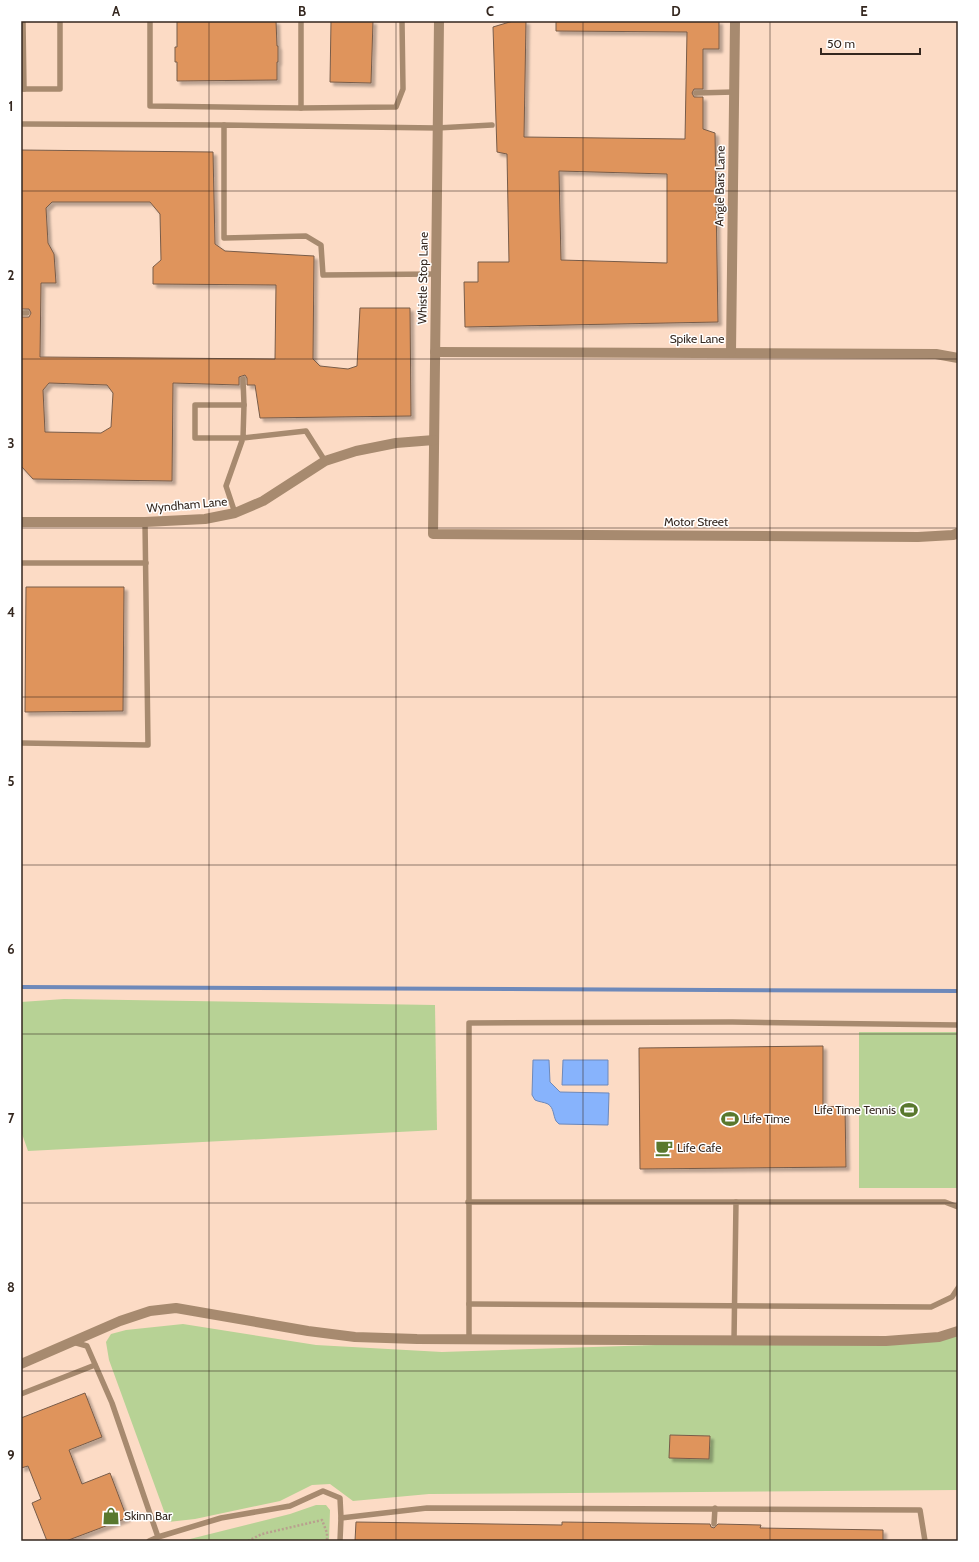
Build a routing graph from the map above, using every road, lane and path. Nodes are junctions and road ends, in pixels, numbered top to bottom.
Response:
1 (23, 21) edge
2 (60, 21) edge
3 (150, 21) edge
4 (301, 21) edge
5 (402, 21) edge
6 (438, 21) edge
7 (735, 21) edge
8 (22, 90) edge
9 (734, 92) junction
10 (696, 93) dead end
11 (302, 108) junction
12 (21, 124) edge
13 (224, 125) junction
14 (492, 125) dead end
15 (437, 128) junction
16 (436, 274) junction
17 (435, 352) junction
18 (731, 352) junction
19 (958, 358) edge
20 (243, 378) dead end
21 (244, 405) junction
22 (243, 438) junction
23 (434, 440) junction
24 (325, 461) junction
25 (235, 513) junction
26 (21, 522) edge
27 (145, 522) junction
28 (958, 533) edge
29 (433, 534) joint
30 (21, 563) edge
31 (146, 563) junction
32 (21, 743) edge
33 (958, 1025) edge
34 (468, 1202) junction
35 (736, 1202) junction
36 (958, 1207) edge
37 (958, 1288) edge
38 (469, 1304) junction
39 (735, 1306) junction
40 (958, 1331) edge
41 (469, 1340) junction
42 (734, 1341) junction
43 (73, 1342) junction
44 (21, 1364) edge
45 (95, 1365) junction
46 (21, 1394) edge
47 (715, 1508) junction
48 (341, 1518) junction
49 (714, 1524) dead end
50 (158, 1537) junction
51 (149, 1541) edge
52 (248, 1541) edge
53 (327, 1541) edge
54 (340, 1541) edge
55 (925, 1541) edge

1 - 8 lane
2 - 8 lane
3 - 11 lane
4 - 11 lane
5 - 11 lane
6 - 15 street, Whistle Stop Lane
7 - 9 street, Angle Bars Lane
9 - 10 lane
9 - 18 street, Angle Bars Lane
12 - 13 lane
13 - 15 lane
13 - 16 lane
14 - 15 lane
15 - 16 street, Whistle Stop Lane
16 - 17 street, Whistle Stop Lane
17 - 18 street, Spike Lane
17 - 23 street, Whistle Stop Lane
18 - 19 street, Spike Lane
20 - 21 lane
21 - 22 lane
21 - 22 lane
22 - 24 lane
22 - 25 lane
23 - 24 street, Wyndham Lane
23 - 29 street, Whistle Stop Lane
24 - 25 street, Wyndham Lane
25 - 27 street, Wyndham Lane
26 - 27 street, Wyndham Lane
27 - 31 lane
28 - 29 street, Motor Street
30 - 31 lane
31 - 32 lane
33 - 34 lane
34 - 35 lane
34 - 38 lane
35 - 36 lane
35 - 39 lane
37 - 39 lane
38 - 39 lane
38 - 41 lane
39 - 42 lane
40 - 42 street
41 - 42 street
41 - 43 street
43 - 44 street
43 - 45 lane
45 - 46 lane
45 - 50 lane
47 - 48 lane
47 - 49 lane
47 - 55 lane
48 - 50 lane
48 - 54 lane
50 - 51 lane
52 - 53 path

